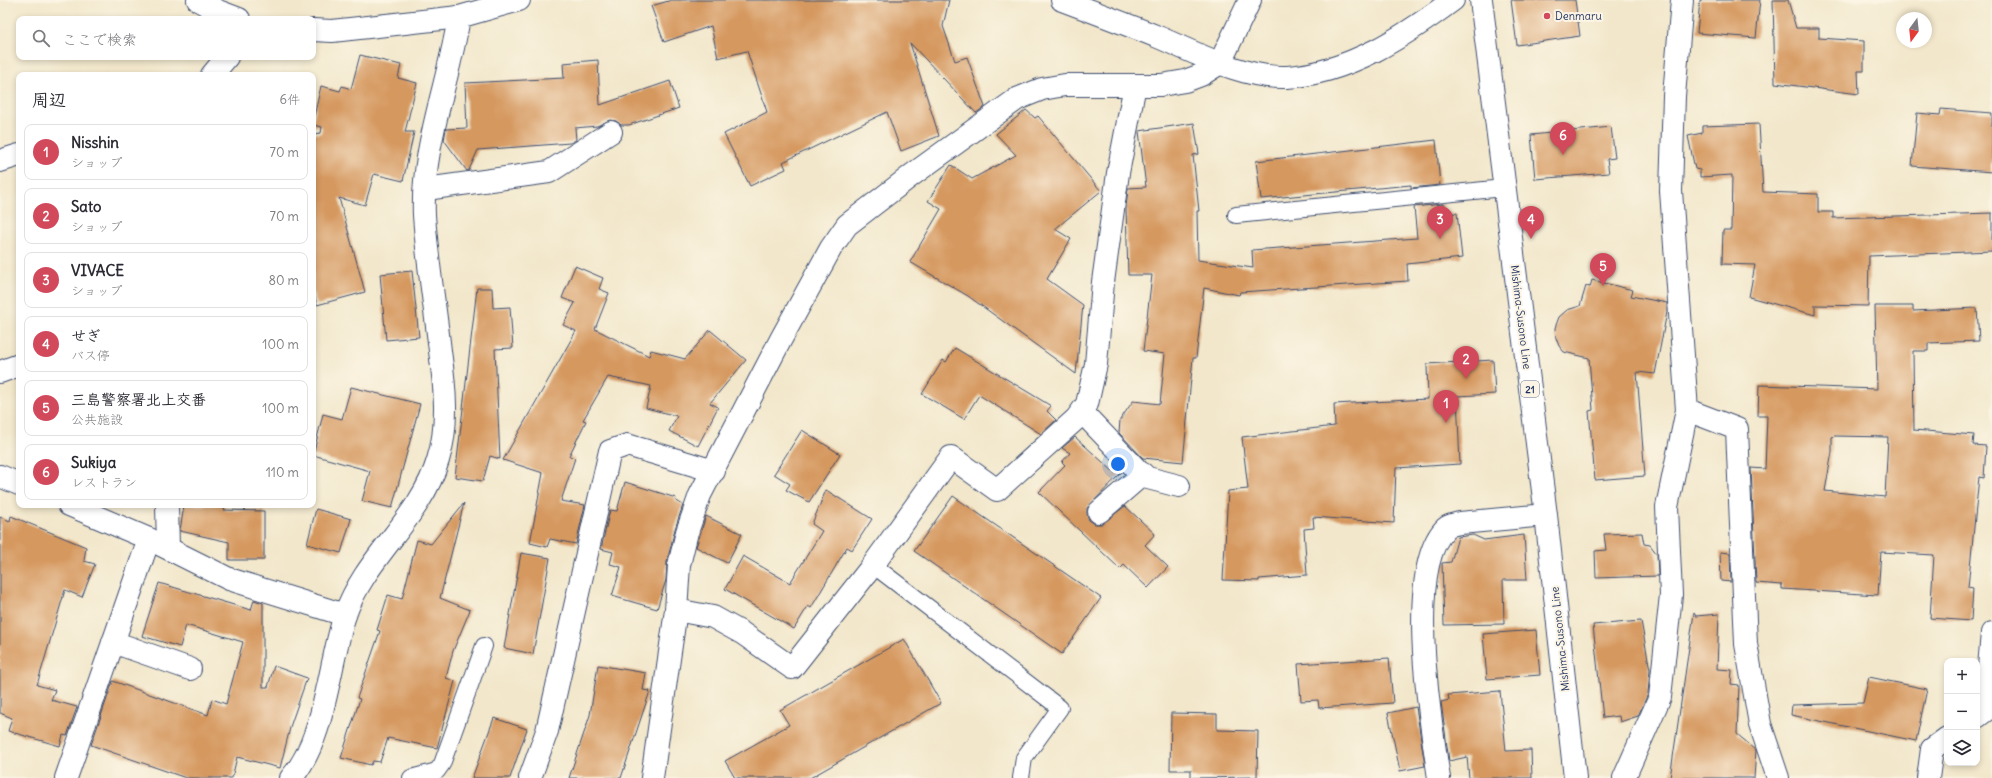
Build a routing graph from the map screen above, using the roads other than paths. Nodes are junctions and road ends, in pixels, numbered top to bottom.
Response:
1 (198, 0) edge
2 (1062, 0) edge
3 (1250, 0) edge
4 (1453, 0) edge
5 (1481, 0) edge
6 (1682, 0) edge
7 (513, 1) edge
8 (231, 16) edge
9 (459, 17) junction
10 (316, 30) edge
11 (224, 60) edge
12 (1220, 63) junction
13 (214, 72) edge
14 (1135, 85) junction
15 (611, 132) dead end
16 (16, 156) edge
17 (0, 161) edge
18 (1504, 188) junction
19 (426, 189) junction
20 (1236, 215) dead end
21 (16, 366) edge
22 (0, 372) edge
23 (1687, 410) junction
24 (1082, 412) junction
25 (714, 471) junction
26 (1143, 474) junction
27 (0, 476) edge
28 (16, 483) edge
29 (1179, 486) dead end
30 (76, 508) edge
31 (167, 508) edge
32 (1099, 512) dead end
33 (1546, 514) junction
34 (149, 539) junction
35 (168, 548) junction
36 (873, 564) junction
37 (676, 610) junction
38 (345, 615) junction
39 (1992, 634) edge
40 (113, 642) junction
41 (484, 646) dead end
42 (190, 669) dead end
43 (1980, 715) edge
44 (1944, 740) edge
45 (66, 778) edge
46 (291, 778) edge
47 (411, 778) edge
48 (530, 778) edge
49 (652, 778) edge
50 (1021, 778) edge
51 (1439, 778) edge
52 (1575, 778) edge
53 (1624, 778) edge
54 (1778, 778) edge
55 (1928, 778) edge

1 - 8 street
2 - 12 street
3 - 12 street
4 - 12 street
5 - 18 street, Mishima-Susono Line / 21
6 - 23 street
7 - 9 street
9 - 10 street
9 - 19 street
11 - 13 street
12 - 14 street
14 - 24 street
14 - 25 street
15 - 19 street
16 - 17 street
18 - 20 lane
18 - 33 street, Mishima-Susono Line / 21
19 - 38 street
21 - 22 street
23 - 53 street
23 - 54 street
24 - 26 street
24 - 36 street
25 - 37 street
25 - 48 street
26 - 29 street
26 - 32 street
27 - 28 street
30 - 34 street
31 - 35 street
33 - 51 street
33 - 52 street, Mishima-Susono Line / 21
34 - 35 street
34 - 40 street
35 - 38 street
36 - 37 street
36 - 50 lane
37 - 49 street
38 - 46 street
39 - 43 street
40 - 42 street
40 - 45 street
41 - 47 lane
44 - 55 street

